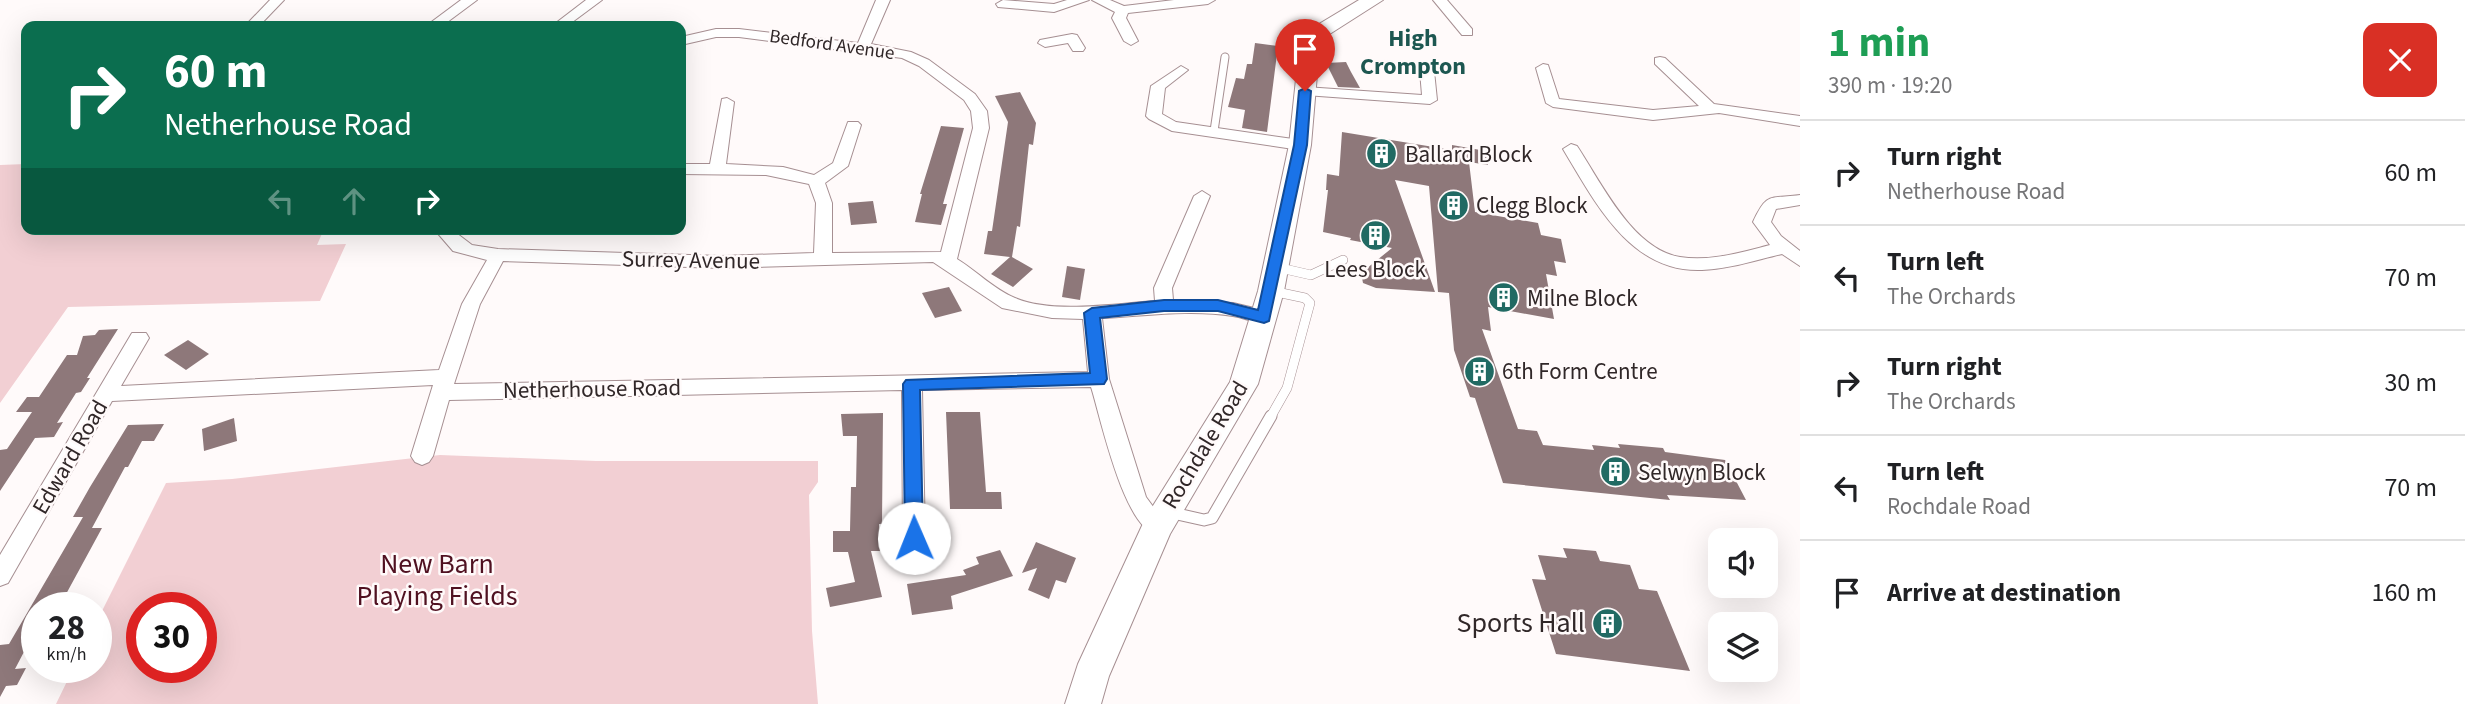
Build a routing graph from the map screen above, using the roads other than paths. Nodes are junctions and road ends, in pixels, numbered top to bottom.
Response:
1 (277, 0) edge
2 (470, 0) edge
3 (595, 0) edge
4 (883, 0) edge
5 (1082, 0) edge
6 (1099, 0) edge
7 (1208, 0) edge
8 (1440, 0) edge
9 (1355, 4) edge
10 (1005, 6) edge
11 (1123, 10) junction
12 (257, 21) edge
13 (440, 21) edge
14 (566, 21) edge
15 (1066, 28) junction
16 (1467, 32) dead end
17 (686, 40) edge
18 (1131, 41) dead end
19 (1045, 43) dead end
20 (863, 47) junction
21 (1225, 57) dead end
22 (1660, 61) dead end
23 (1543, 68) dead end
24 (1181, 70) dead end
25 (1427, 71) dead end
26 (1305, 91) junction
27 (727, 102) dead end
28 (1710, 108) junction
29 (1800, 121) edge
30 (853, 125) dead end
31 (1214, 131) junction
32 (1300, 145) junction
33 (1572, 149) dead end
34 (686, 169) edge
35 (717, 170) junction
36 (816, 181) junction
37 (1202, 196) dead end
38 (1800, 200) edge
39 (446, 235) edge
40 (1784, 248) junction
41 (498, 255) junction
42 (822, 260) junction
43 (948, 260) junction
44 (1343, 260) dead end
45 (1800, 260) edge
46 (1273, 279) junction
47 (1164, 306) junction
48 (1092, 313) junction
49 (1264, 317) junction
50 (139, 338) dead end
51 (1099, 379) junction
52 (912, 384) junction
53 (443, 385) junction
54 (107, 394) junction
55 (422, 456) dead end
56 (1161, 519) junction
57 (914, 538) dead end
58 (0, 576) edge
59 (1083, 704) edge

1 - 12 street
2 - 13 street
3 - 14 street
4 - 20 street
5 - 15 street
6 - 11 street
7 - 11 street
8 - 16 street
9 - 26 main road, Rochdale Road
10 - 15 street
11 - 18 street
15 - 19 street
17 - 20 street, Bedford Avenue
20 - 43 street, Bedford Avenue
21 - 31 lane
22 - 28 street
23 - 28 street
24 - 31 street
25 - 26 street
26 - 32 main road, Rochdale Road
27 - 35 street
28 - 29 street
30 - 36 street
31 - 32 street
32 - 46 main road, Rochdale Road
33 - 40 street
34 - 35 street
35 - 36 street
36 - 42 street
37 - 47 street
38 - 40 street
39 - 41 street, Surrey Avenue
40 - 45 street
41 - 42 street, Surrey Avenue
41 - 53 street
42 - 43 street, Surrey Avenue
43 - 48 street
44 - 46 lane
46 - 49 main road, Rochdale Road
46 - 56 lane
47 - 48 street
47 - 49 street
48 - 51 street
49 - 56 main road, Rochdale Road
50 - 54 street, Edward Road
51 - 52 street, Netherhouse Road
51 - 56 street
52 - 53 street, Netherhouse Road
52 - 57 street
53 - 54 street, Netherhouse Road
53 - 55 street
54 - 58 street, Edward Road
56 - 59 main road, Rochdale Road

